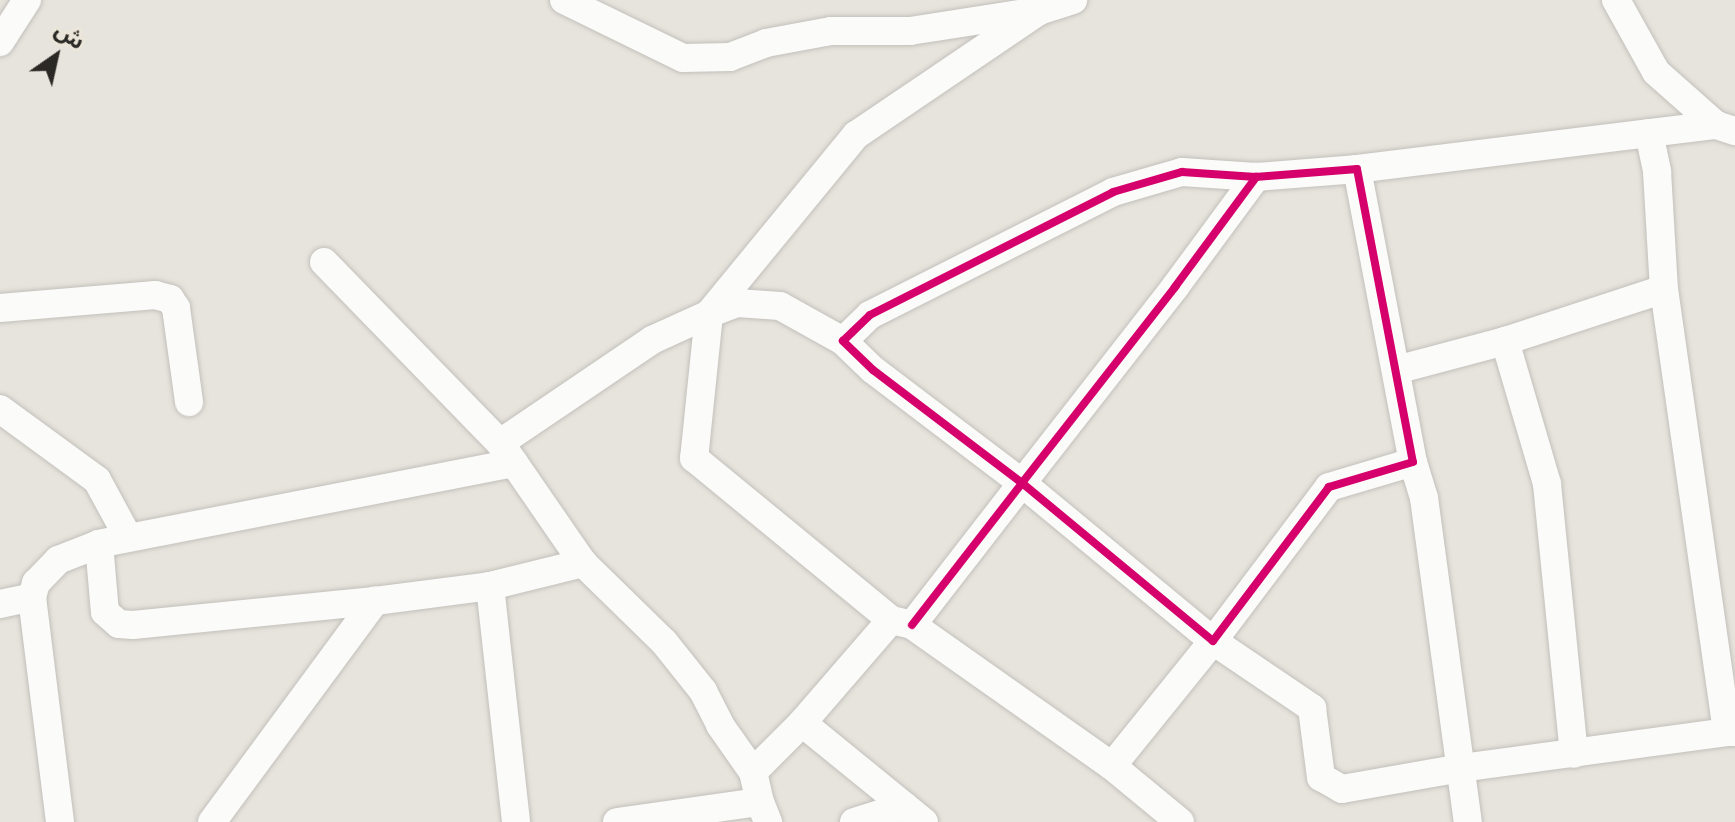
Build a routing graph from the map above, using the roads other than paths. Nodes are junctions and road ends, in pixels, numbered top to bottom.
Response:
1 (27, 0) edge
2 (564, 0) edge
3 (1073, 0) edge
4 (1616, 0) edge
5 (1039, 11) junction
6 (0, 42) edge
7 (1726, 128) edge
8 (1649, 133) junction
9 (1357, 169) junction
10 (1256, 177) junction
11 (324, 262) dead end
12 (1664, 289) junction
13 (0, 308) edge
14 (709, 314) junction
15 (843, 341) junction
16 (1505, 341) junction
17 (1396, 370) junction
18 (189, 402) dead end
19 (0, 409) edge
20 (507, 453) junction
21 (1413, 462) junction
22 (1022, 483) junction
23 (128, 537) junction
24 (99, 544) junction
25 (583, 563) junction
26 (490, 586) junction
27 (32, 597) junction
28 (375, 601) junction
29 (0, 604) edge
30 (901, 622) junction
31 (1213, 641) junction
32 (802, 723) junction
33 (1731, 732) edge
34 (1574, 754) junction
35 (1112, 766) junction
36 (1461, 768) junction
37 (753, 772) junction
38 (764, 812) edge
39 (914, 814) edge
40 (60, 822) edge
41 (212, 822) edge
42 (516, 822) edge
43 (617, 822) edge
44 (854, 822) edge
45 (1180, 822) edge
46 (1468, 822) edge

1 - 6 street
2 - 5 street
3 - 5 street
4 - 7 street
5 - 14 street
7 - 8 street
8 - 9 street
8 - 12 street
9 - 10 street
9 - 17 street
10 - 15 street
10 - 22 street
11 - 20 street
12 - 16 street
12 - 33 street
13 - 18 street
14 - 15 street
14 - 20 street
14 - 30 street
15 - 22 street
16 - 17 street
16 - 34 street
17 - 21 street
19 - 23 street
20 - 23 street
20 - 25 street
21 - 31 street
21 - 36 street
22 - 30 street
22 - 31 street
23 - 24 street
24 - 27 street
24 - 28 street
25 - 26 street
25 - 37 street
26 - 28 street
26 - 42 street
27 - 29 street
27 - 40 street
28 - 41 street
30 - 32 street
30 - 35 street
31 - 35 street
31 - 36 street
32 - 37 street
32 - 39 street
33 - 34 street
34 - 36 street
35 - 45 street
36 - 46 street
37 - 38 street
38 - 43 street
39 - 44 street

